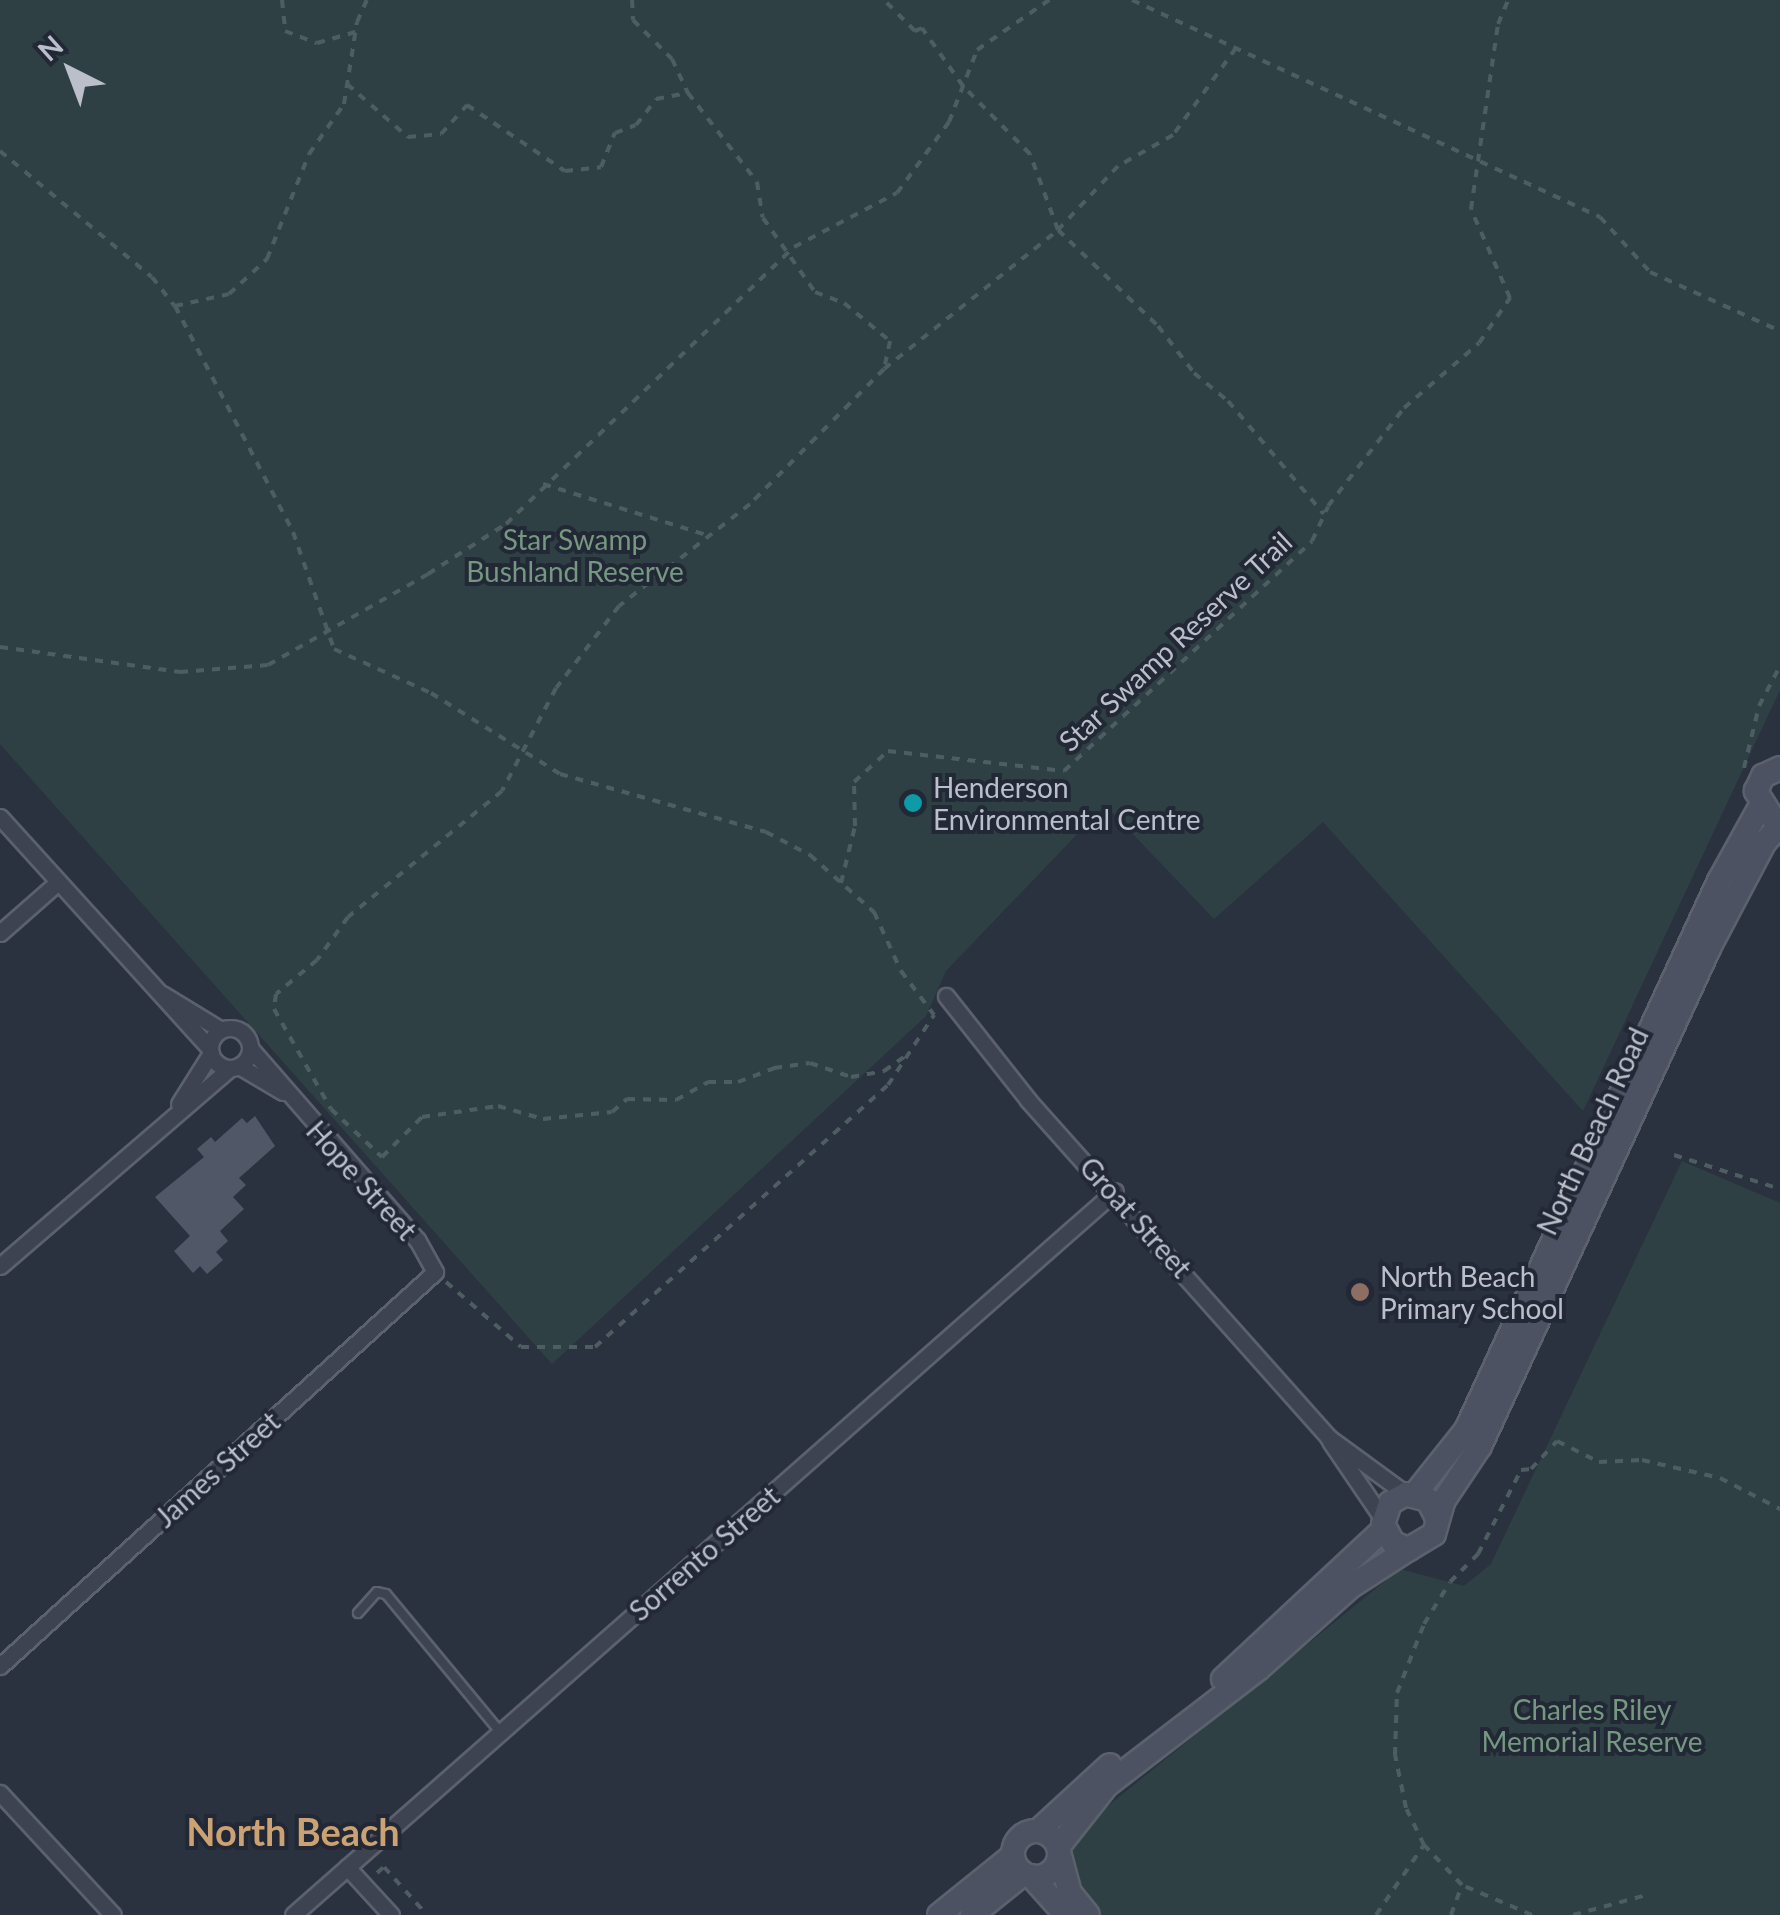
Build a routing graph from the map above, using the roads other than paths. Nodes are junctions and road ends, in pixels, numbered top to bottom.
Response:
1 (1776, 766) edge
2 (0, 817) edge
3 (1773, 817) edge
4 (58, 882) junction
5 (0, 933) edge
6 (158, 993) junction
7 (946, 996) road end
8 (222, 1030) junction
9 (251, 1049) junction
10 (210, 1051) junction
11 (234, 1067) junction
12 (283, 1092) junction
13 (175, 1112) junction
14 (1115, 1191) junction
15 (0, 1266) edge
16 (435, 1272) joint
17 (1328, 1437) junction
18 (1411, 1494) junction
19 (1438, 1518) junction
20 (1383, 1524) junction
21 (1409, 1549) junction
22 (358, 1613) dead end
23 (0, 1666) edge
24 (500, 1732) junction
25 (0, 1793) edge
26 (1040, 1830) junction
27 (1058, 1849) junction
28 (347, 1866) junction
29 (1022, 1869) junction
30 (113, 1915) edge
31 (293, 1915) edge
32 (390, 1915) edge
33 (939, 1915) edge
34 (972, 1915) edge
35 (1066, 1915) edge
36 (1088, 1915) edge

1 - 3 main road, North Beach Road
2 - 4 street
3 - 18 main road, North Beach Road
3 - 19 main road, North Beach Road
4 - 5 street
4 - 6 street
6 - 8 street
6 - 10 street
7 - 14 street, Groat Street
8 - 9 street
8 - 10 street
9 - 11 street
9 - 12 street, Hope Street
10 - 11 street, Hope Street
10 - 13 street
11 - 12 street, Hope Street
11 - 13 street
12 - 16 street, Hope Street
13 - 15 street
14 - 17 street, Groat Street
14 - 24 street, Sorrento Street
16 - 23 street, James Street
17 - 18 street, Groat Street
17 - 20 street, Groat Street
18 - 19 main road
18 - 20 main road, North Beach Road
19 - 21 main road, North Beach Road
20 - 21 main road
20 - 26 main road, North Beach Road
21 - 27 main road, North Beach Road
22 - 24 lane
24 - 28 street, Sorrento Street
25 - 30 street
26 - 27 main road
26 - 29 main road, North Beach Road
27 - 29 main road, North Beach Road
27 - 36 main road
28 - 31 street, Sorrento Street
28 - 32 street
29 - 33 main road
29 - 34 main road
29 - 35 main road

